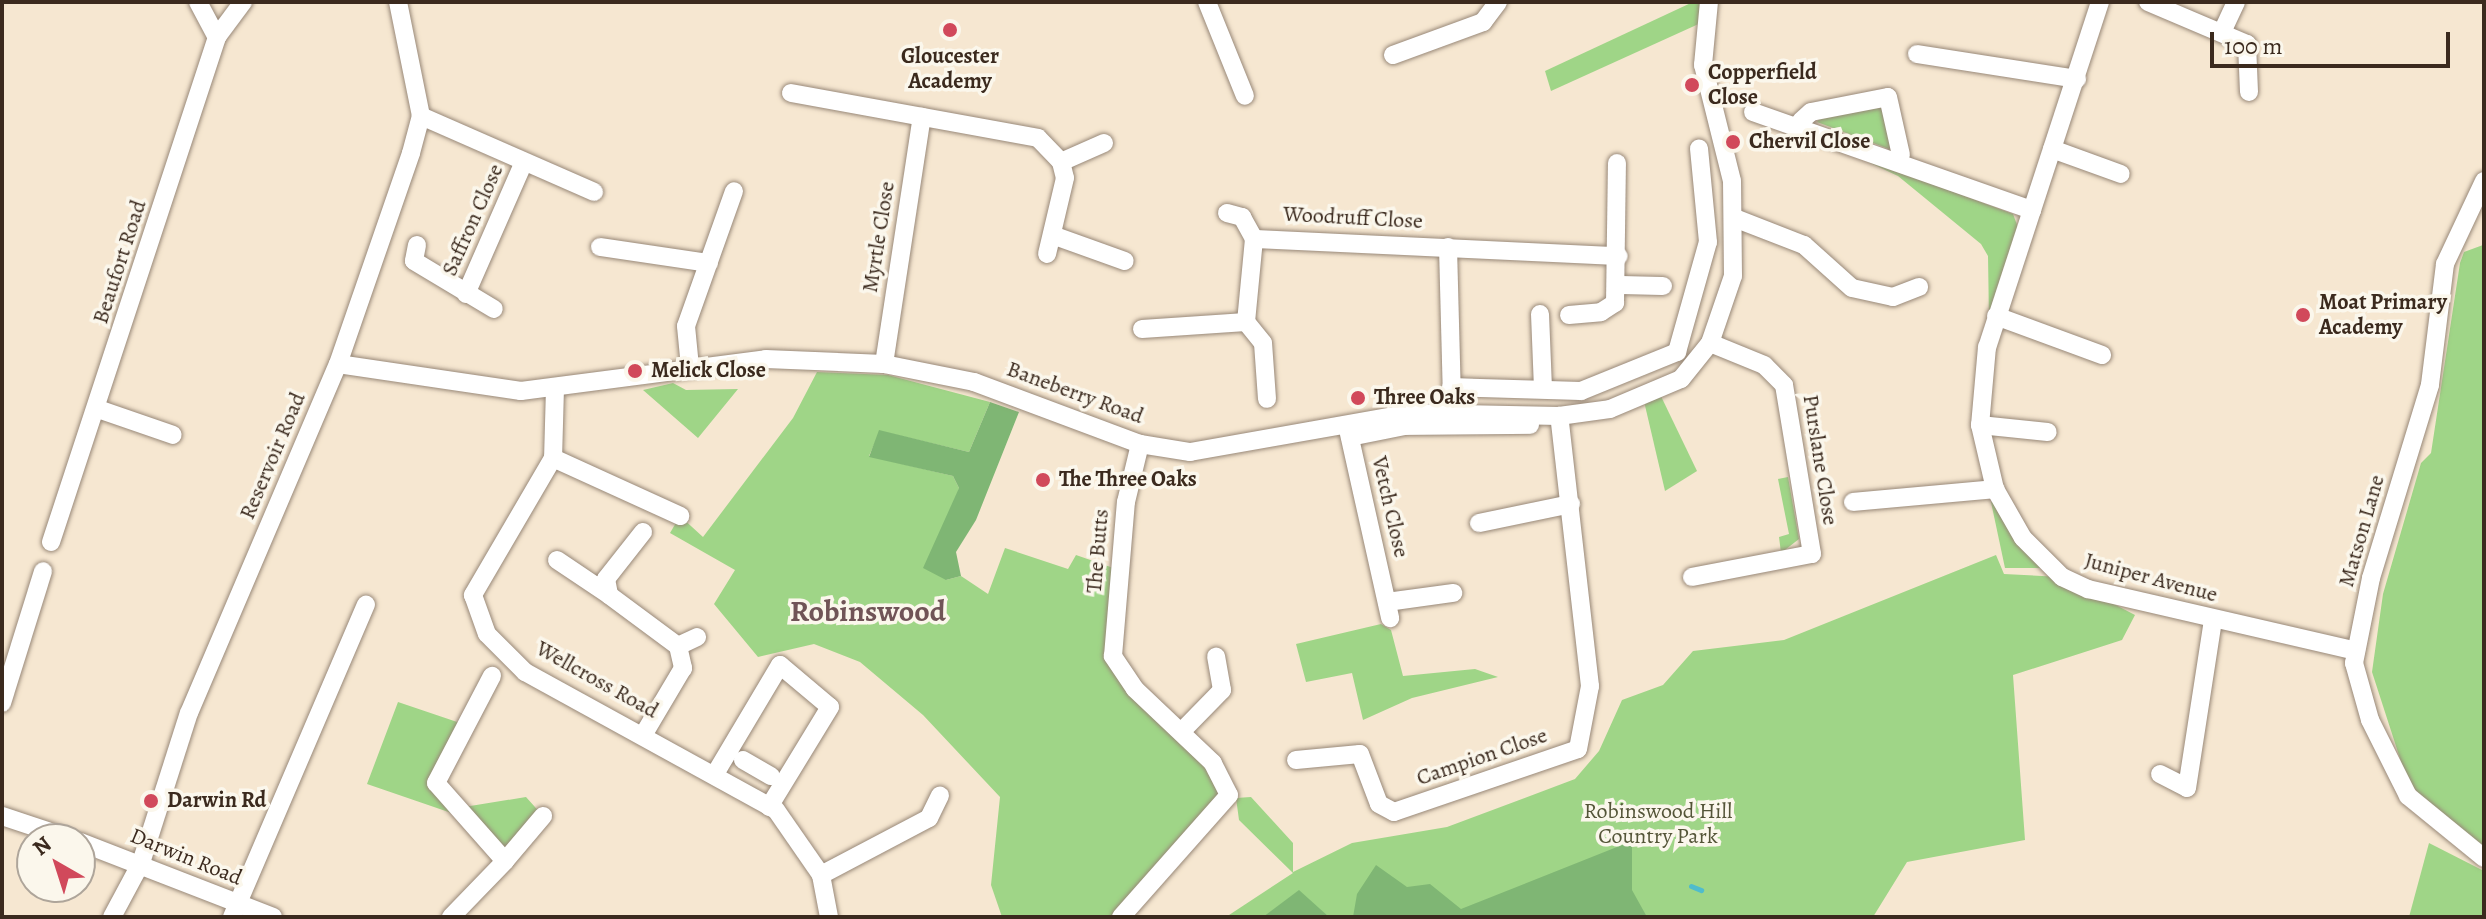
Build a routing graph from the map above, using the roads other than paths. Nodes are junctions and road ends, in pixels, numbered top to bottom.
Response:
1 (198, 2) edge
2 (243, 2) edge
3 (398, 2) edge
4 (1207, 2) edge
5 (1498, 2) edge
6 (1709, 2) edge
7 (2100, 2) edge
8 (2148, 2) edge
9 (2236, 2) edge
10 (2223, 30) junction
11 (217, 37) junction
12 (1917, 54) dead end
13 (1393, 55) dead end
14 (2077, 79) junction
15 (2249, 92) dead end
16 (792, 94) dead end
17 (1245, 96) dead end
18 (1753, 112) dead end
19 (421, 116) junction
20 (922, 117) junction
21 (1801, 121) dead end
22 (1104, 143) dead end
23 (1699, 148) dead end
24 (2052, 149) junction
25 (1901, 155) dead end
26 (1061, 162) junction
27 (1617, 163) dead end
28 (523, 164) junction
29 (2121, 174) dead end
30 (2484, 181) edge
31 (734, 191) dead end
32 (594, 192) dead end
33 (2032, 210) junction
34 (1227, 213) dead end
35 (1737, 219) junction
36 (1055, 236) junction
37 (1254, 239) junction
38 (417, 245) dead end
39 (600, 247) dead end
40 (1448, 247) junction
41 (1047, 254) dead end
42 (1619, 256) junction
43 (1125, 261) dead end
44 (709, 263) junction
45 (1620, 285) junction
46 (1663, 286) dead end
47 (1919, 287) dead end
48 (466, 294) junction
49 (494, 309) dead end
50 (1540, 314) dead end
51 (1569, 315) dead end
52 (1996, 316) junction
53 (1246, 322) junction
54 (1142, 329) dead end
55 (1710, 343) junction
56 (2102, 355) dead end
57 (338, 364) junction
58 (884, 364) junction
59 (690, 367) junction
60 (1451, 387) junction
61 (555, 388) junction
62 (1543, 388) junction
63 (1267, 399) dead end
64 (98, 409) junction
65 (1452, 409) junction
66 (1559, 420) junction
67 (1980, 425) junction
68 (1348, 430) junction
69 (2048, 432) dead end
70 (173, 435) dead end
71 (1140, 444) junction
72 (553, 458) junction
73 (1995, 489) junction
74 (1853, 502) dead end
75 (1571, 504) junction
76 (680, 516) dead end
77 (1479, 523) dead end
78 (643, 532) dead end
79 (51, 542) dead end
80 (557, 560) dead end
81 (43, 571) dead end
82 (1692, 577) dead end
83 (1453, 593) dead end
84 (609, 595) junction
85 (366, 605) dead end
86 (2213, 620) junction
87 (697, 637) dead end
88 (678, 646) junction
89 (2356, 651) junction
90 (1216, 657) dead end
91 (492, 676) dead end
92 (2, 703) edge
93 (1183, 730) junction
94 (645, 732) junction
95 (1296, 760) dead end
96 (757, 768) dead end
97 (715, 774) junction
98 (2160, 774) dead end
99 (745, 792) junction
100 (940, 795) dead end
101 (769, 807) junction
102 (2, 816) edge
103 (543, 816) dead end
104 (23, 823) edge
105 (96, 848) edge
106 (2484, 858) edge
107 (505, 861) junction
108 (141, 863) junction
109 (821, 875) junction
110 (235, 910) edge
111 (112, 917) edge
112 (273, 917) edge
113 (451, 917) edge
114 (829, 917) edge
115 (1121, 917) edge

1 - 11 street
2 - 11 street, Beaufort Road
3 - 19 street, Reservoir Road
4 - 17 street
5 - 13 street
6 - 35 street, Baneberry Road
7 - 14 street, Juniper Avenue
8 - 10 street
9 - 10 street
10 - 15 street
11 - 64 street, Beaufort Road
12 - 14 street
14 - 24 street, Juniper Avenue
16 - 20 street
18 - 33 street
19 - 28 street, Saffron Close
19 - 57 street, Reservoir Road
20 - 26 street
20 - 58 street, Myrtle Close
21 - 25 street
22 - 26 street
23 - 62 street
24 - 29 street
24 - 33 street, Juniper Avenue
26 - 36 street
27 - 42 street
28 - 32 street, Saffron Close
28 - 48 street, Saffron Close
30 - 89 street, Matson Lane
31 - 44 street
33 - 52 street, Juniper Avenue
34 - 37 street
35 - 47 street
35 - 55 street, Baneberry Road
36 - 41 street
36 - 43 street
37 - 40 street, Woodruff Close
37 - 53 street, Woodruff Close
38 - 48 street, Saffron Close
39 - 44 street
40 - 42 street, Woodruff Close
40 - 60 street, Woodruff Close
42 - 45 street
44 - 59 street
45 - 46 street
45 - 51 street
48 - 49 street, Saffron Close
50 - 62 street
52 - 56 street
52 - 67 street, Juniper Avenue
53 - 54 street
53 - 63 street
55 - 66 street, Baneberry Road
55 - 82 street, Purslane Close
57 - 61 street, Baneberry Road
57 - 108 street, Reservoir Road
58 - 59 street, Baneberry Road
58 - 71 street, Baneberry Road
59 - 61 street, Baneberry Road
60 - 62 street
60 - 65 street, Woodruff Close
61 - 72 street, Wellcross Road
64 - 70 street
64 - 79 street, Beaufort Road
65 - 66 street, Baneberry Road
65 - 68 street, Baneberry Road
66 - 68 street
66 - 75 street, Campion Close
67 - 69 street
67 - 73 street, Juniper Avenue
68 - 71 street, Baneberry Road
68 - 83 street, Vetch Close
71 - 93 street, The Butts
72 - 76 street
72 - 94 street, Wellcross Road
73 - 74 street
73 - 86 street, Juniper Avenue
75 - 77 street
75 - 95 street, Campion Close
78 - 84 street
80 - 84 street
81 - 92 street
84 - 88 street
85 - 110 street
86 - 89 street, Juniper Avenue
86 - 98 street
87 - 88 street
88 - 94 street
89 - 106 street, Matson Lane
90 - 93 street
91 - 107 street
93 - 115 street, The Butts
94 - 97 street, Wellcross Road
96 - 99 street
97 - 99 street, Wellcross Road
97 - 101 street
99 - 101 street, Wellcross Road
100 - 109 street
101 - 109 street, Wellcross Road
102 - 104 street
103 - 107 street
105 - 108 street, Darwin Road
107 - 113 street
108 - 110 street, Darwin Road
108 - 111 street, Reservoir Road
109 - 114 street, Wellcross Road
110 - 112 street, Darwin Road

